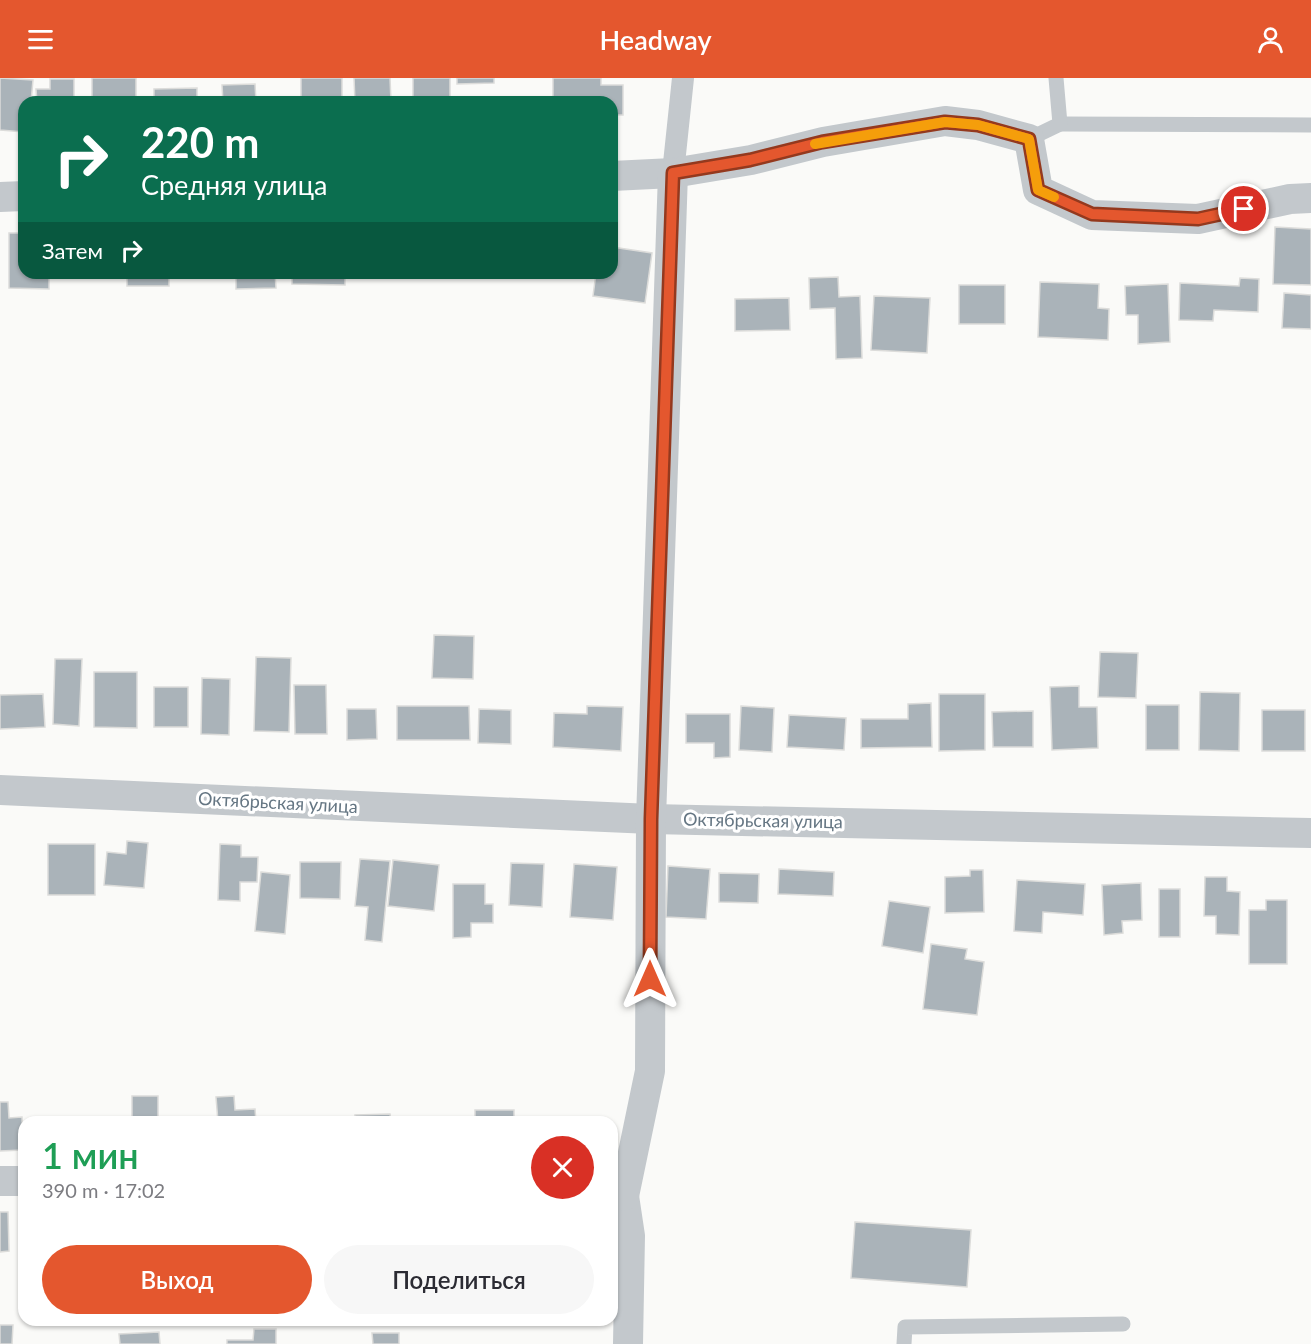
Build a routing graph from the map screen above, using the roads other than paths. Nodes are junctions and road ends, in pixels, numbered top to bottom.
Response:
1 (683, 78) edge
2 (1056, 78) edge
3 (1060, 124) junction
4 (1311, 125) edge
5 (1029, 139) junction
6 (673, 173) junction
7 (618, 176) edge
8 (0, 196) edge
9 (18, 196) edge
10 (1311, 198) edge
11 (0, 790) edge
12 (651, 819) junction
13 (1311, 833) edge
14 (0, 1180) edge
15 (18, 1181) edge
16 (618, 1196) edge
17 (1123, 1324) dead end
18 (628, 1344) edge
19 (904, 1344) edge

1 - 6 street
2 - 3 lane
3 - 4 lane
3 - 5 lane
5 - 6 street
5 - 10 street
6 - 7 street
6 - 12 street
8 - 9 street
11 - 12 street, Октябрьская улица
12 - 13 street, Октябрьская улица
12 - 16 street
14 - 15 street
16 - 18 street
17 - 19 lane

